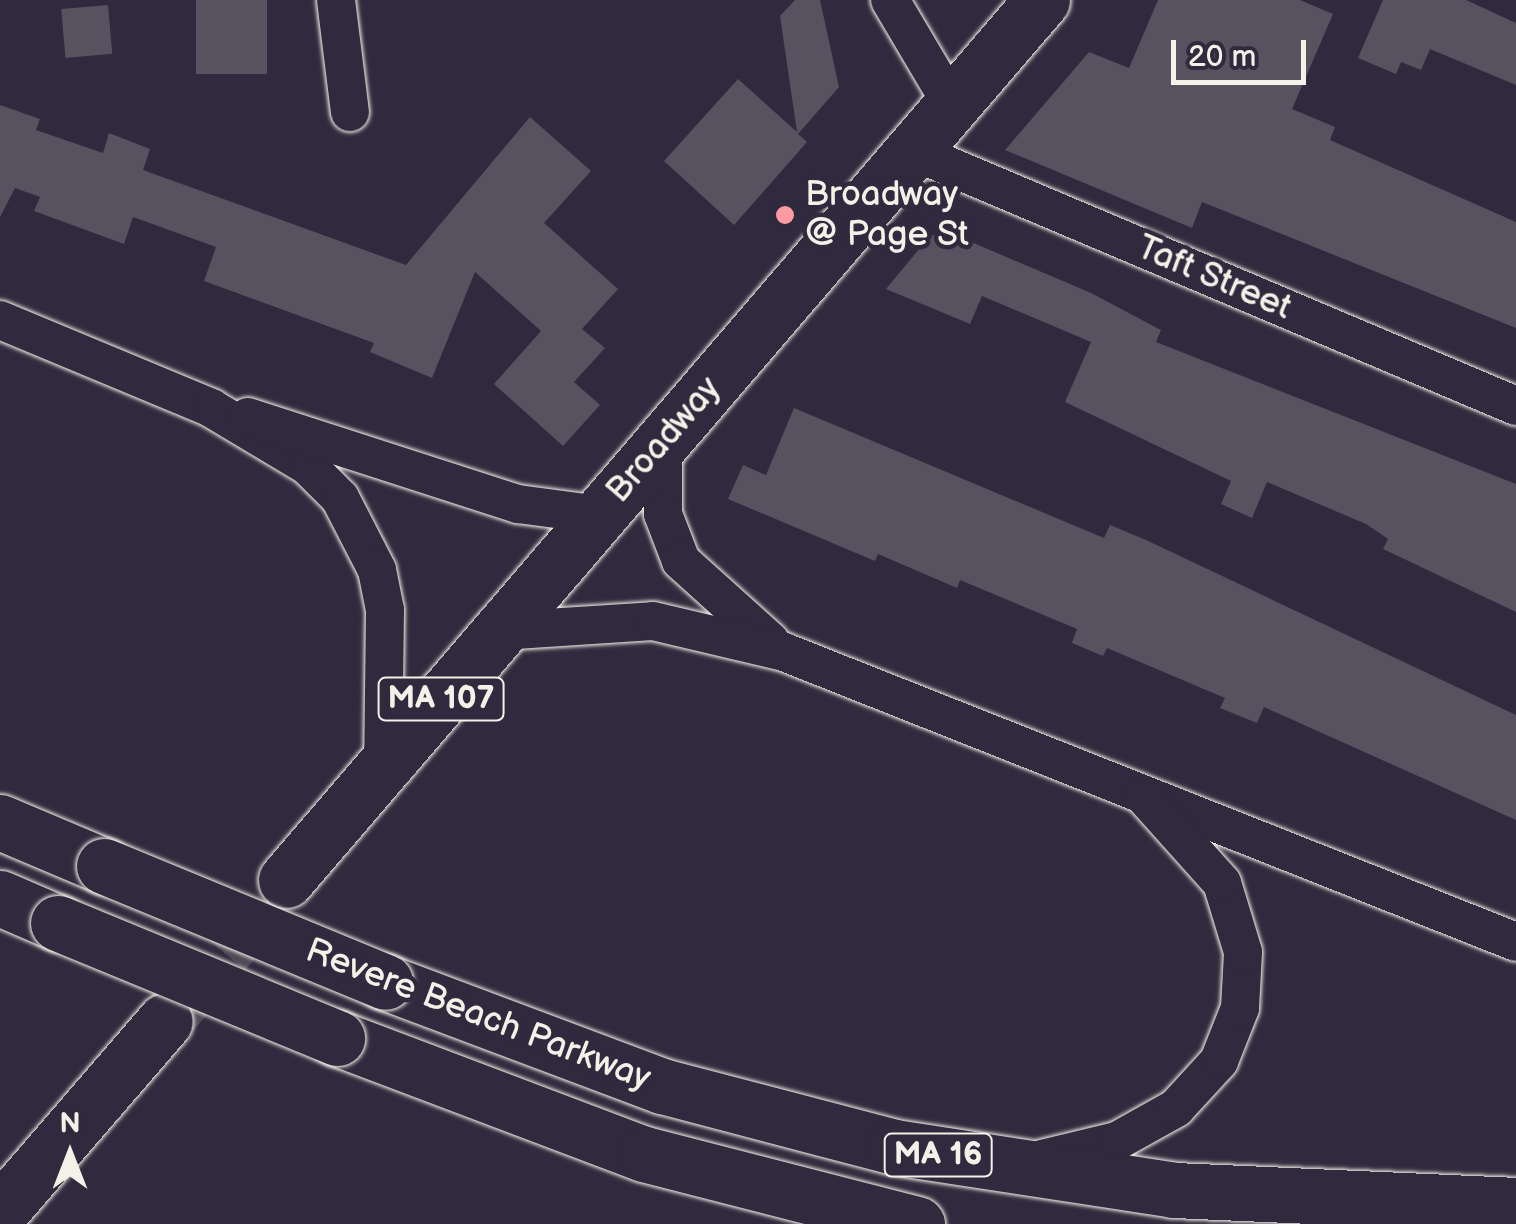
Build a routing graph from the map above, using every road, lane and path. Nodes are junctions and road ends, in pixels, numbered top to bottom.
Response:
1 (336, 0) edge
2 (890, 0) edge
3 (1042, 0) edge
4 (952, 105) junction
5 (350, 112) dead end
6 (913, 151) junction
7 (0, 320) edge
8 (1516, 406) edge
9 (211, 408) junction
10 (663, 441) junction
11 (600, 515) junction
12 (500, 631) junction
13 (784, 652) junction
14 (383, 767) junction
15 (1130, 782) junction
16 (0, 822) edge
17 (286, 880) tunnel mouth
18 (0, 898) edge
19 (1516, 942) edge
20 (164, 1021) tunnel mouth
21 (972, 1162) junction
22 (1516, 1205) edge
23 (0, 1212) edge
24 (917, 1224) edge

1 - 5 street
2 - 4 street
3 - 4 main road, Broadway / MA 107
4 - 6 main road, Broadway / MA 107
6 - 8 street, Taft Street
6 - 10 main road, Broadway / MA 107
7 - 9 street
9 - 11 street
9 - 14 street
10 - 11 main road, Broadway / MA 107
10 - 13 street, Revere Beach Parkway
11 - 12 main road, Broadway / MA 107
12 - 13 street, Revere Beach Parkway
12 - 14 main road, Broadway / MA 107
13 - 15 street, Revere Beach Parkway
14 - 17 main road, Broadway / MA 107
15 - 19 street, Revere Beach Parkway
15 - 21 street, Revere Beach Parkway
16 - 21 main road, Revere Beach Parkway / MA 16, bridge
18 - 24 main road, Revere Beach Parkway / MA 16, bridge
20 - 23 main road
21 - 22 main road, Revere Beach Parkway / MA 16

